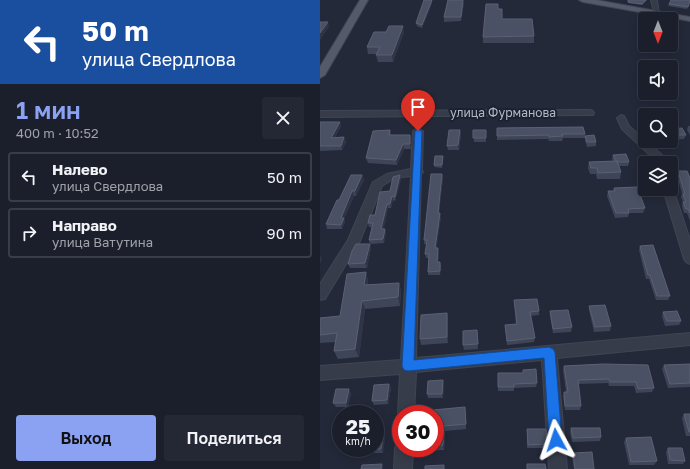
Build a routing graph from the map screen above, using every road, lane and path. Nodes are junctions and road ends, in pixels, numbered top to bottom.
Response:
1 (364, 0) edge
2 (583, 0) edge
3 (654, 0) edge
4 (651, 12) edge
5 (657, 12) edge
6 (678, 17) edge
7 (690, 19) edge
8 (320, 75) edge
9 (590, 112) dead end
10 (320, 114) edge
11 (621, 118) dead end
12 (418, 131) dead end
13 (657, 156) edge
14 (418, 172) junction
15 (670, 196) edge
16 (690, 259) edge
17 (320, 295) edge
18 (690, 339) edge
19 (549, 352) junction
20 (408, 366) junction
21 (320, 373) edge
22 (406, 405) edge
23 (404, 457) edge
24 (403, 469) edge
25 (558, 469) edge

1 - 8 main road
2 - 4 main road
3 - 5 street
6 - 7 main road
9 - 10 street, улица Фурманова
11 - 13 street
12 - 14 street
14 - 17 street
14 - 20 street
15 - 16 street
18 - 19 street
19 - 20 street
19 - 25 street
20 - 21 street
20 - 22 street
23 - 24 street

